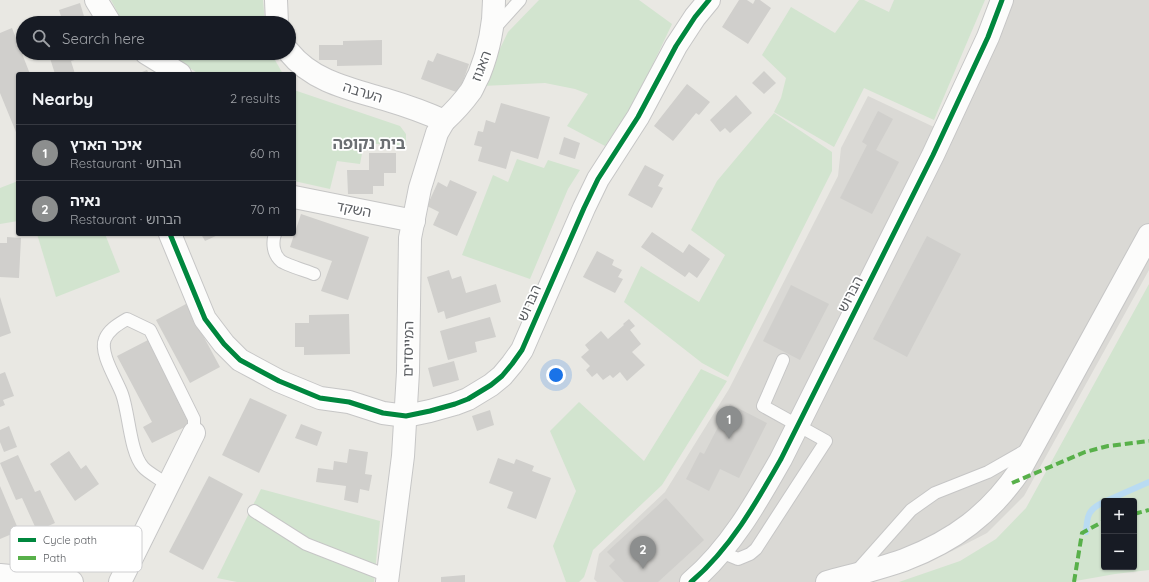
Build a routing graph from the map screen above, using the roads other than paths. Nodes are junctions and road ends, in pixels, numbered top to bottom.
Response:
1 (96, 0) edge
2 (276, 0) edge
3 (494, 0) edge
4 (520, 0) edge
5 (709, 0) edge
6 (1002, 0) edge
7 (106, 16) edge
8 (277, 16) edge
9 (492, 31) junction
10 (157, 60) edge
11 (296, 60) edge
12 (177, 72) edge
13 (444, 121) junction
14 (296, 197) edge
15 (414, 221) junction
16 (1149, 235) edge
17 (171, 236) edge
18 (275, 236) edge
19 (314, 274) dead end
20 (783, 360) dead end
21 (406, 416) junction
22 (798, 426) junction
23 (194, 433) joint
24 (1034, 446) junction
25 (168, 485) junction
26 (254, 511) dead end
27 (142, 538) edge
28 (721, 552) junction
29 (125, 572) edge
30 (854, 574) junction
31 (0, 575) edge
32 (387, 579) edge
33 (697, 580) edge
34 (72, 582) edge
35 (120, 582) edge
36 (827, 582) edge

1 - 7 street
2 - 8 street
3 - 9 street, האגוז
4 - 9 lane
5 - 21 street, הברוש
6 - 22 street, הברוש
9 - 13 street, האגוז
10 - 12 street
11 - 13 street, הערבה
13 - 15 street, המייסדים
14 - 15 street, השקד
15 - 21 street, המייסדים
16 - 24 street
17 - 21 street, הברוש
18 - 19 lane
20 - 22 lane
21 - 32 street, המייסדים
22 - 28 street, הברוש
22 - 28 lane
23 - 25 street
23 - 25 lane
24 - 30 lane
24 - 30 street
25 - 27 street
26 - 32 lane
28 - 33 street, הברוש
29 - 35 street
30 - 36 street
31 - 34 street

